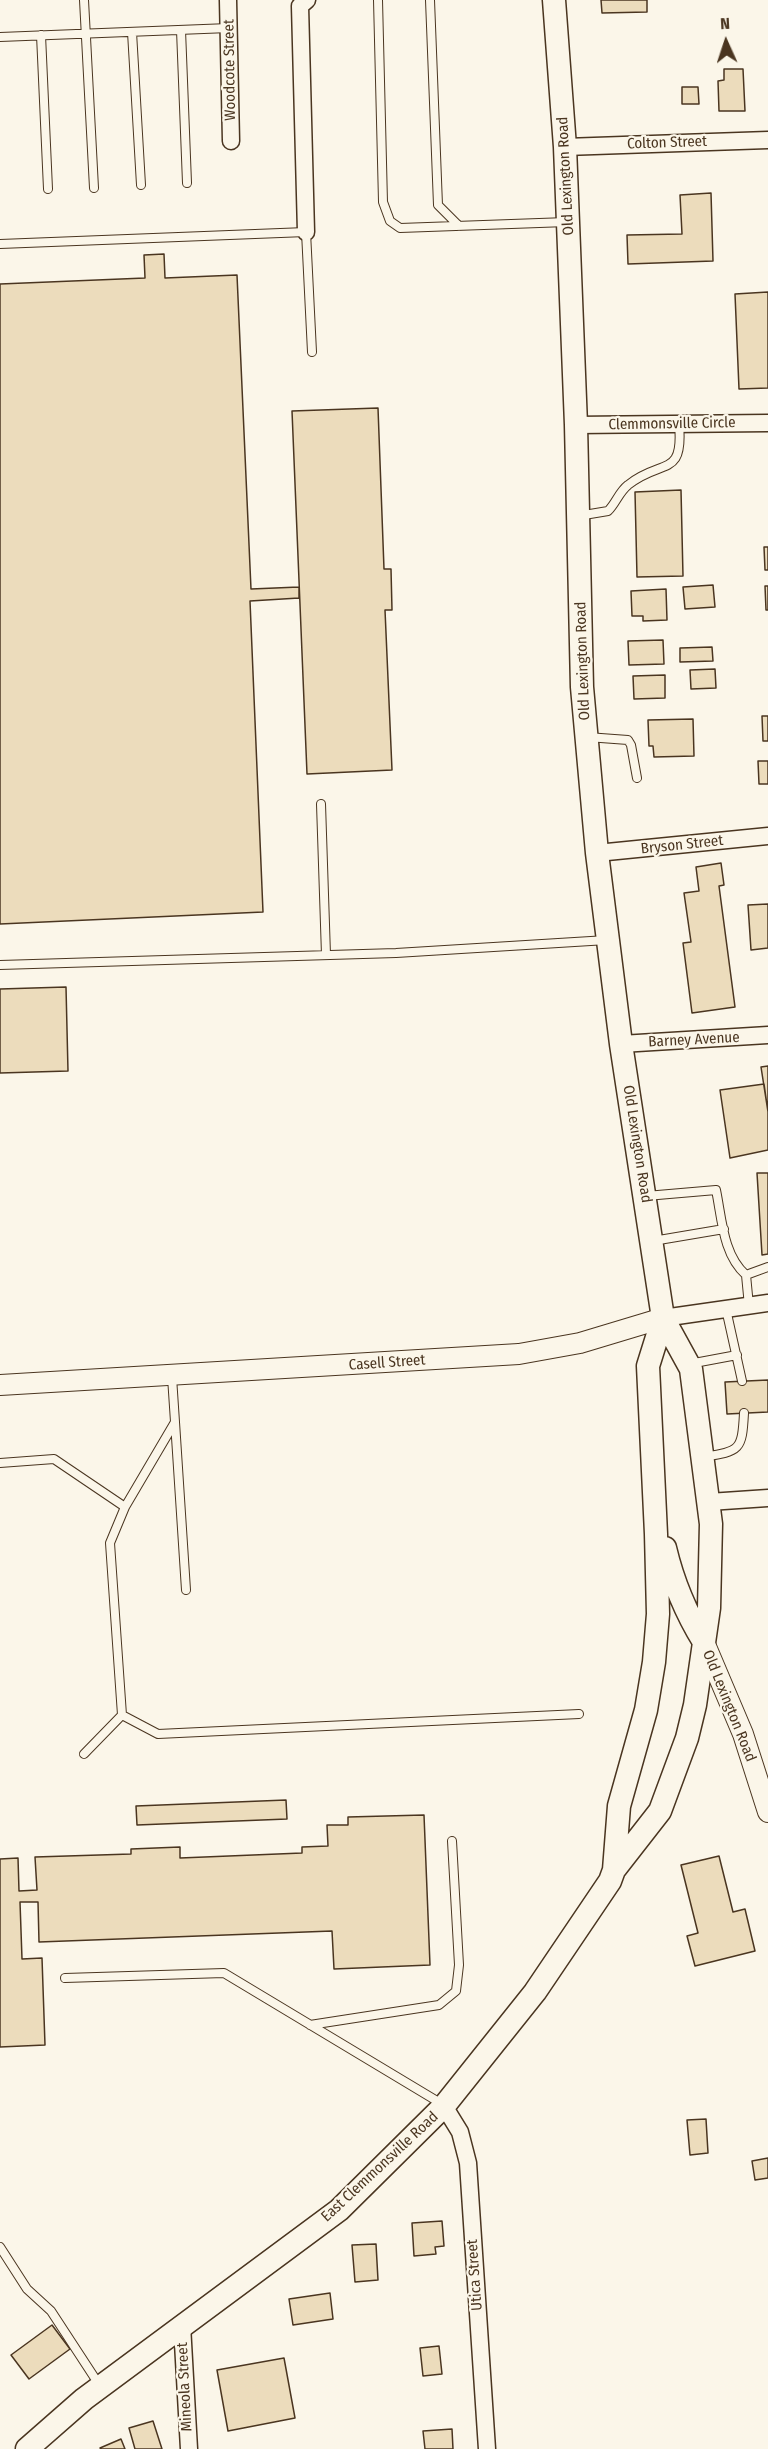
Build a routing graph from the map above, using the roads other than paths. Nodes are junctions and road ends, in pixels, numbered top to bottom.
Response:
1 (84, 0) edge
2 (228, 0) edge
3 (307, 0) edge
4 (378, 0) edge
5 (430, 0) edge
6 (554, 0) edge
7 (229, 28) junction
8 (181, 30) junction
9 (132, 32) junction
10 (85, 34) junction
11 (41, 35) junction
12 (0, 37) edge
13 (768, 140) edge
14 (231, 141) dead end
15 (565, 147) junction
16 (187, 183) dead end
17 (141, 185) dead end
18 (94, 188) dead end
19 (48, 189) dead end
20 (568, 222) junction
21 (459, 226) junction
22 (306, 232) junction
23 (0, 244) edge
24 (312, 352) dead end
25 (768, 423) edge
26 (679, 424) junction
27 (576, 425) junction
28 (578, 516) junction
29 (587, 737) junction
30 (637, 778) dead end
31 (321, 804) dead end
32 (768, 836) edge
33 (597, 853) junction
34 (608, 940) junction
35 (326, 956) junction
36 (0, 965) edge
37 (768, 1035) edge
38 (621, 1044) junction
39 (645, 1196) junction
40 (724, 1229) junction
41 (653, 1242) junction
42 (768, 1267) edge
43 (746, 1275) junction
44 (768, 1303) edge
45 (749, 1306) junction
46 (726, 1309) junction
47 (663, 1318) junction
48 (737, 1355) junction
49 (688, 1364) junction
50 (172, 1377) junction
51 (742, 1381) dead end
52 (0, 1385) edge
53 (744, 1413) dead end
54 (175, 1422) junction
55 (703, 1457) junction
56 (0, 1463) edge
57 (768, 1498) edge
58 (709, 1502) junction
59 (655, 1503) junction
60 (125, 1508) junction
61 (186, 1590) dead end
62 (704, 1642) junction
63 (579, 1714) dead end
64 (122, 1715) junction
65 (84, 1754) dead end
66 (762, 1775) edge
67 (768, 1812) edge
68 (452, 1841) dead end
69 (614, 1870) junction
70 (65, 1978) dead end
71 (310, 2025) junction
72 (444, 2106) junction
73 (0, 2247) edge
74 (182, 2325) junction
75 (100, 2386) junction
76 (27, 2449) edge
77 (189, 2449) edge
78 (487, 2449) edge

1 - 10 lane
2 - 7 street, Woodcote Street
3 - 22 street
4 - 21 lane
5 - 21 lane
6 - 15 main road, Old Lexington Road
7 - 8 lane
7 - 14 street, Woodcote Street
8 - 9 lane
8 - 16 lane
9 - 10 lane
9 - 17 lane
10 - 11 lane
10 - 18 lane
11 - 12 lane
11 - 19 lane
13 - 15 street, Colton Street
15 - 20 main road, Old Lexington Road
20 - 21 lane
20 - 27 main road, Old Lexington Road
22 - 23 lane
22 - 24 lane
25 - 26 street, Clemmonsville Circle
26 - 27 street, Clemmonsville Circle
26 - 28 lane
27 - 28 main road, Old Lexington Road
28 - 29 main road, Old Lexington Road
29 - 30 lane
29 - 33 main road, Old Lexington Road
31 - 35 lane
32 - 33 street, Bryson Street
33 - 34 main road, Old Lexington Road
34 - 35 lane
34 - 38 main road, Old Lexington Road
35 - 36 lane
37 - 38 street, Barney Avenue
38 - 39 main road, Old Lexington Road
39 - 40 lane
39 - 41 main road, Old Lexington Road
40 - 41 lane
40 - 43 lane
41 - 47 main road, Old Lexington Road
42 - 43 lane
43 - 45 lane
44 - 45 street, Casell Street
45 - 46 street, Casell Street
46 - 47 street, Casell Street
46 - 48 lane
47 - 49 main road, Old Lexington Road
47 - 50 street, Casell Street
47 - 59 main road, Old Lexington Road
48 - 49 lane
48 - 51 lane
49 - 55 main road, Old Lexington Road
50 - 52 street, Casell Street
50 - 54 lane
53 - 55 lane
54 - 60 lane
54 - 61 lane
55 - 58 main road, Old Lexington Road
56 - 60 lane
57 - 58 street
58 - 62 main road, Old Lexington Road
59 - 62 main road
59 - 69 main road, East Clemmonsville Road
60 - 64 lane
62 - 66 street, Old Lexington Road
62 - 69 main road, East Clemmonsville Road
63 - 64 lane
64 - 65 lane
66 - 67 street, Old Lexington Road
68 - 71 lane
69 - 72 main road, East Clemmonsville Road
70 - 71 lane
71 - 72 lane
72 - 74 main road, East Clemmonsville Road
72 - 78 street, Utica Street
73 - 75 lane
74 - 75 main road, East Clemmonsville Road
74 - 77 street, Mineola Street
75 - 76 main road, East Clemmonsville Road

